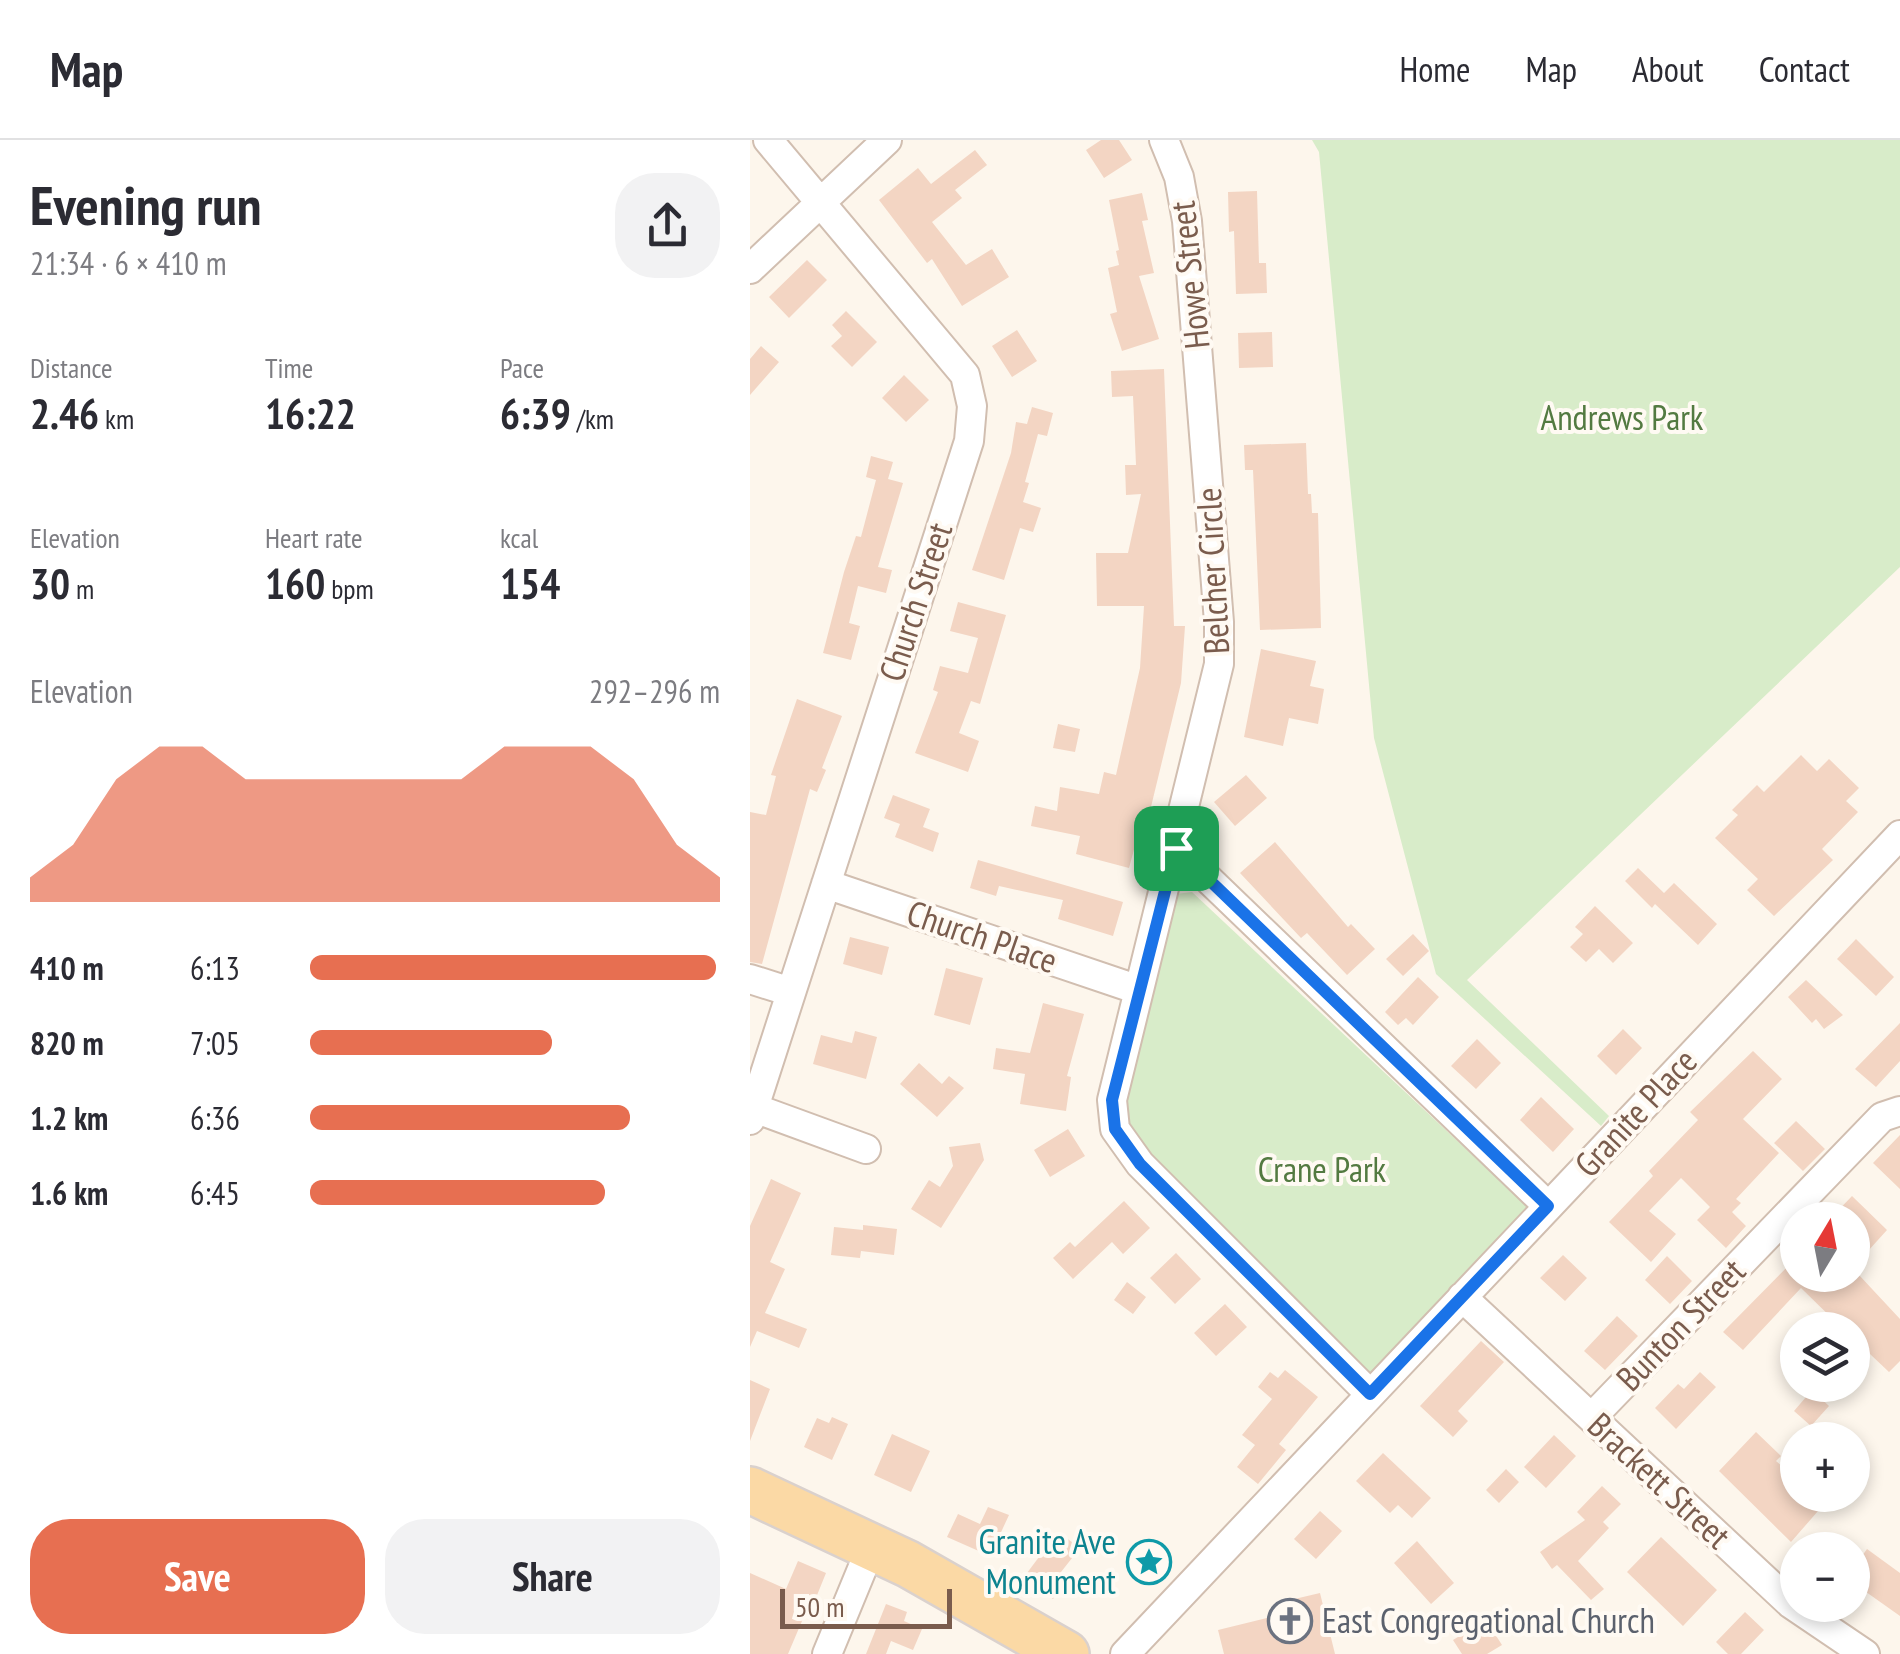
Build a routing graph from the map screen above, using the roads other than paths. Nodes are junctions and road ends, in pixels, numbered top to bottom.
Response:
1 (768, 140) edge
2 (887, 140) edge
3 (1164, 140) edge
4 (818, 201) junction
5 (750, 269) edge
6 (1202, 413) joint
7 (1900, 835) edge
8 (1176, 848) junction
9 (826, 884) junction
10 (750, 979) edge
11 (1139, 990) junction
12 (791, 992) junction
13 (1900, 1111) edge
14 (752, 1114) edge
15 (866, 1149) dead end
16 (1548, 1206) junction
17 (1462, 1297) junction
18 (1370, 1394) junction
19 (1592, 1417) junction
20 (750, 1490) edge
21 (872, 1546) junction
22 (827, 1654) edge
23 (1066, 1654) edge
24 (1125, 1654) edge
25 (1865, 1654) edge

1 - 4 street, Church Street
2 - 4 street
3 - 6 street, Howe Street
4 - 5 street
4 - 9 street, Church Street
6 - 8 street, Belcher Circle
7 - 16 street, Granite Place
8 - 11 street, Belcher Circle
8 - 16 street
9 - 11 street, Church Place
9 - 12 street, Church Street
10 - 12 street
11 - 18 street, Belcher Circle
12 - 14 street, Church Street
13 - 19 street, Bunton Street
14 - 15 street
16 - 17 street, Granite Place
17 - 18 street, Granite Place
17 - 19 street, Brackett Street
18 - 24 street, Granite Place
19 - 25 street, Brackett Street
20 - 21 main road
21 - 22 street
21 - 23 main road

